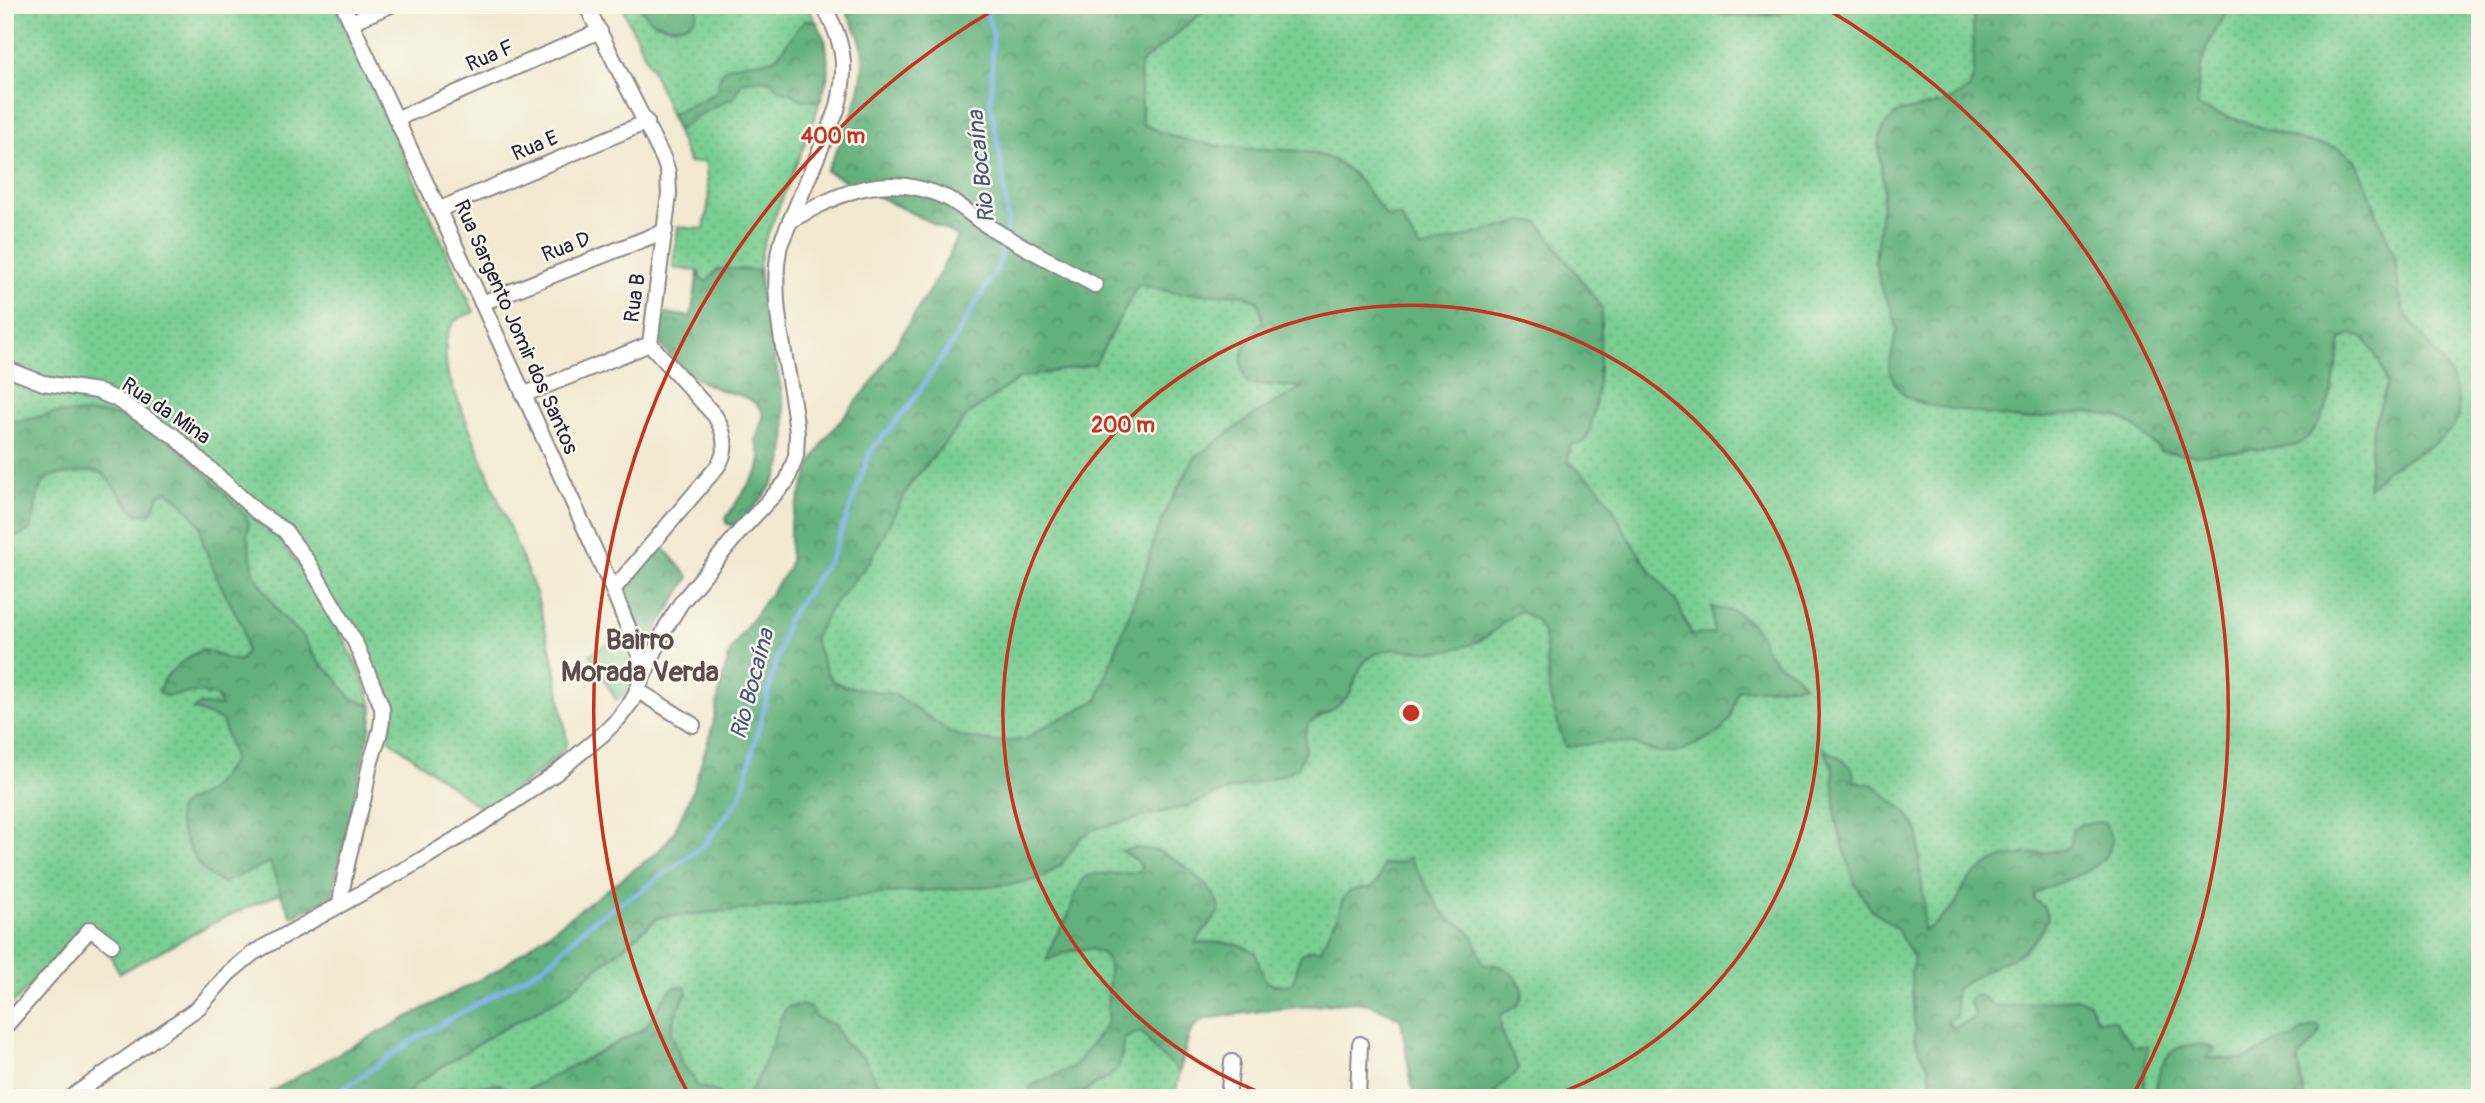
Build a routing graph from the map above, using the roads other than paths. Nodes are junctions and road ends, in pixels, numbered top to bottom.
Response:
1 (343, 5) edge
2 (391, 5) edge
3 (586, 5) edge
4 (824, 5) edge
5 (351, 22) junction
6 (600, 32) junction
7 (396, 119) junction
8 (647, 122) junction
9 (440, 209) junction
10 (790, 221) junction
11 (665, 231) junction
12 (1095, 285) dead end
13 (482, 303) junction
14 (650, 344) junction
15 (5, 368) edge
16 (523, 395) junction
17 (612, 590) junction
18 (645, 669) junction
19 (637, 690) junction
20 (693, 725) dead end
21 (340, 904) junction
22 (112, 945) dead end
23 (5, 1027) edge
24 (1360, 1044) dead end
25 (1232, 1062) dead end
26 (70, 1098) edge
27 (1228, 1098) edge
28 (1358, 1098) edge

1 - 5 street, Rua Sargento Jomir dos Santos
2 - 5 street
3 - 6 street, Rua B
4 - 10 street
5 - 7 street, Rua Sargento Jomir dos Santos
6 - 7 street, Rua F
6 - 8 street, Rua B
7 - 9 street, Rua Sargento Jomir dos Santos
8 - 9 street, Rua E
8 - 11 street, Rua B
9 - 13 street, Rua Sargento Jomir dos Santos
10 - 12 street
10 - 18 street
11 - 13 street, Rua D
11 - 14 street, Rua B
13 - 16 street, Rua Sargento Jomir dos Santos
14 - 16 street
14 - 17 street, Rua B
15 - 21 street, Rua da Mina
16 - 17 street, Rua Sargento Jomir dos Santos
17 - 18 street, Rua Sargento Jomir dos Santos
18 - 19 street
19 - 20 street
19 - 21 street
21 - 26 street
22 - 23 street
24 - 28 street
25 - 27 street

